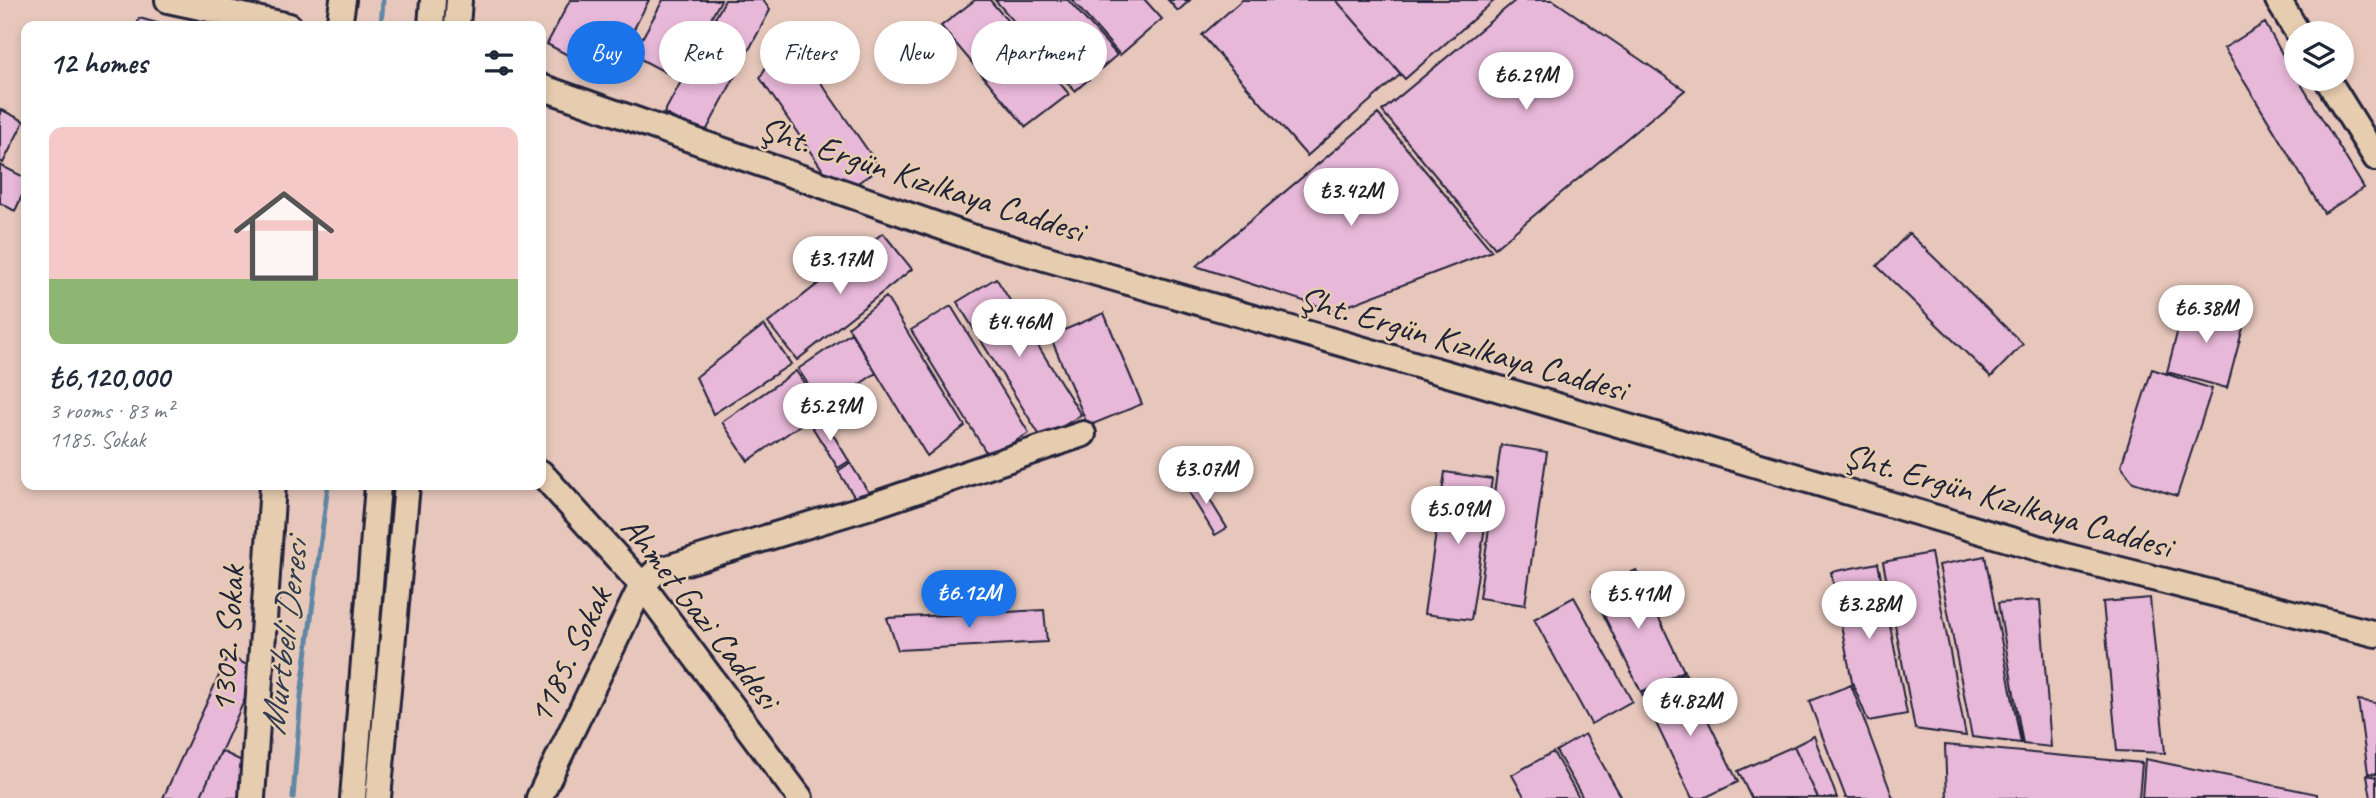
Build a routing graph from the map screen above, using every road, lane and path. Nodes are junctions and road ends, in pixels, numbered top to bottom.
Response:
1 (168, 0) edge
2 (343, 0) edge
3 (433, 0) edge
4 (459, 0) edge
5 (2278, 0) edge
6 (266, 21) edge
7 (340, 21) edge
8 (432, 21) edge
9 (457, 21) edge
10 (2291, 21) edge
11 (546, 89) edge
12 (2334, 91) edge
13 (2376, 158) edge
14 (1083, 434) dead end
15 (546, 479) edge
16 (273, 490) edge
17 (378, 490) edge
18 (407, 490) edge
19 (642, 585) junction
20 (2376, 634) edge
21 (251, 798) edge
22 (354, 798) edge
23 (378, 798) edge
24 (539, 798) edge
25 (800, 798) edge

1 - 6 street
2 - 7 street
3 - 8 street
4 - 9 street
5 - 10 street
11 - 20 street, Şht. Ergün Kızılkaya Caddesi
12 - 13 street
14 - 19 street, 1185. Sokak
15 - 19 street, Ahmet Gazi Caddesi
16 - 21 street, 1302. Sokak
17 - 22 street
18 - 23 street
19 - 24 street, 1185. Sokak
19 - 25 street, Ahmet Gazi Caddesi

